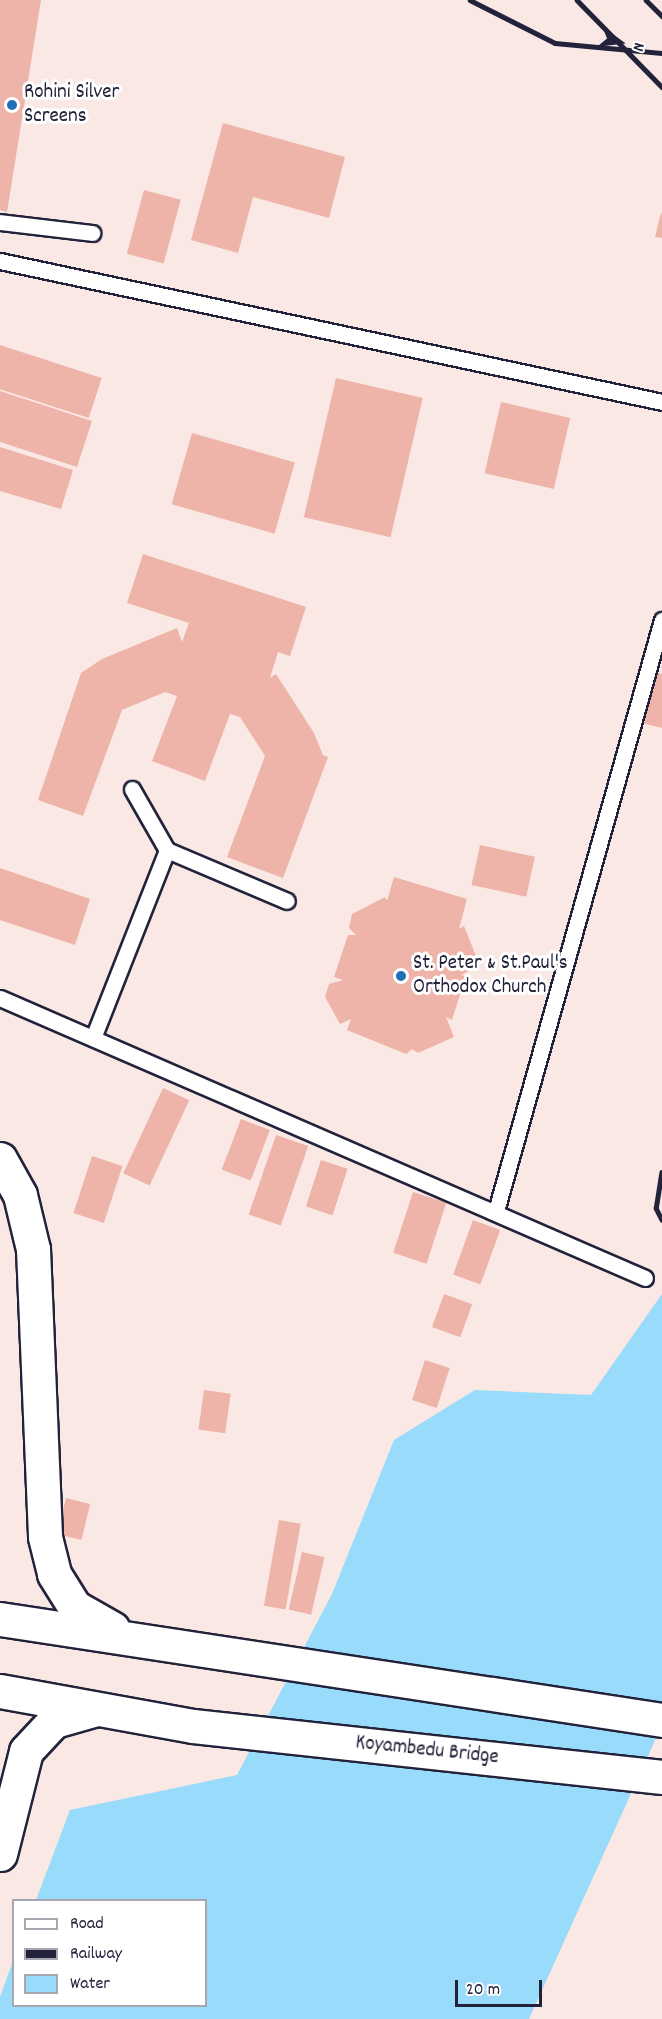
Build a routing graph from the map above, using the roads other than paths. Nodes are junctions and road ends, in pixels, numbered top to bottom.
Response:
1 (0, 222) edge
2 (92, 233) dead end
3 (0, 261) edge
4 (662, 402) edge
5 (662, 620) edge
6 (132, 789) dead end
7 (167, 850) junction
8 (287, 901) dead end
9 (0, 998) edge
10 (93, 1038) junction
11 (0, 1159) edge
12 (496, 1211) junction
13 (645, 1278) dead end
14 (0, 1619) edge
15 (124, 1635) junction
16 (0, 1691) edge
17 (98, 1709) junction
18 (662, 1720) edge
19 (662, 1777) edge
20 (0, 1854) edge

1 - 2 lane
3 - 4 lane
5 - 12 lane
6 - 7 lane
7 - 8 lane
7 - 10 lane
9 - 10 lane
10 - 12 lane
11 - 15 main road
12 - 13 lane
14 - 15 main road
15 - 18 main road
16 - 17 main road, Koyambedu Bridge
17 - 19 main road, Koyambedu Bridge
17 - 20 main road

